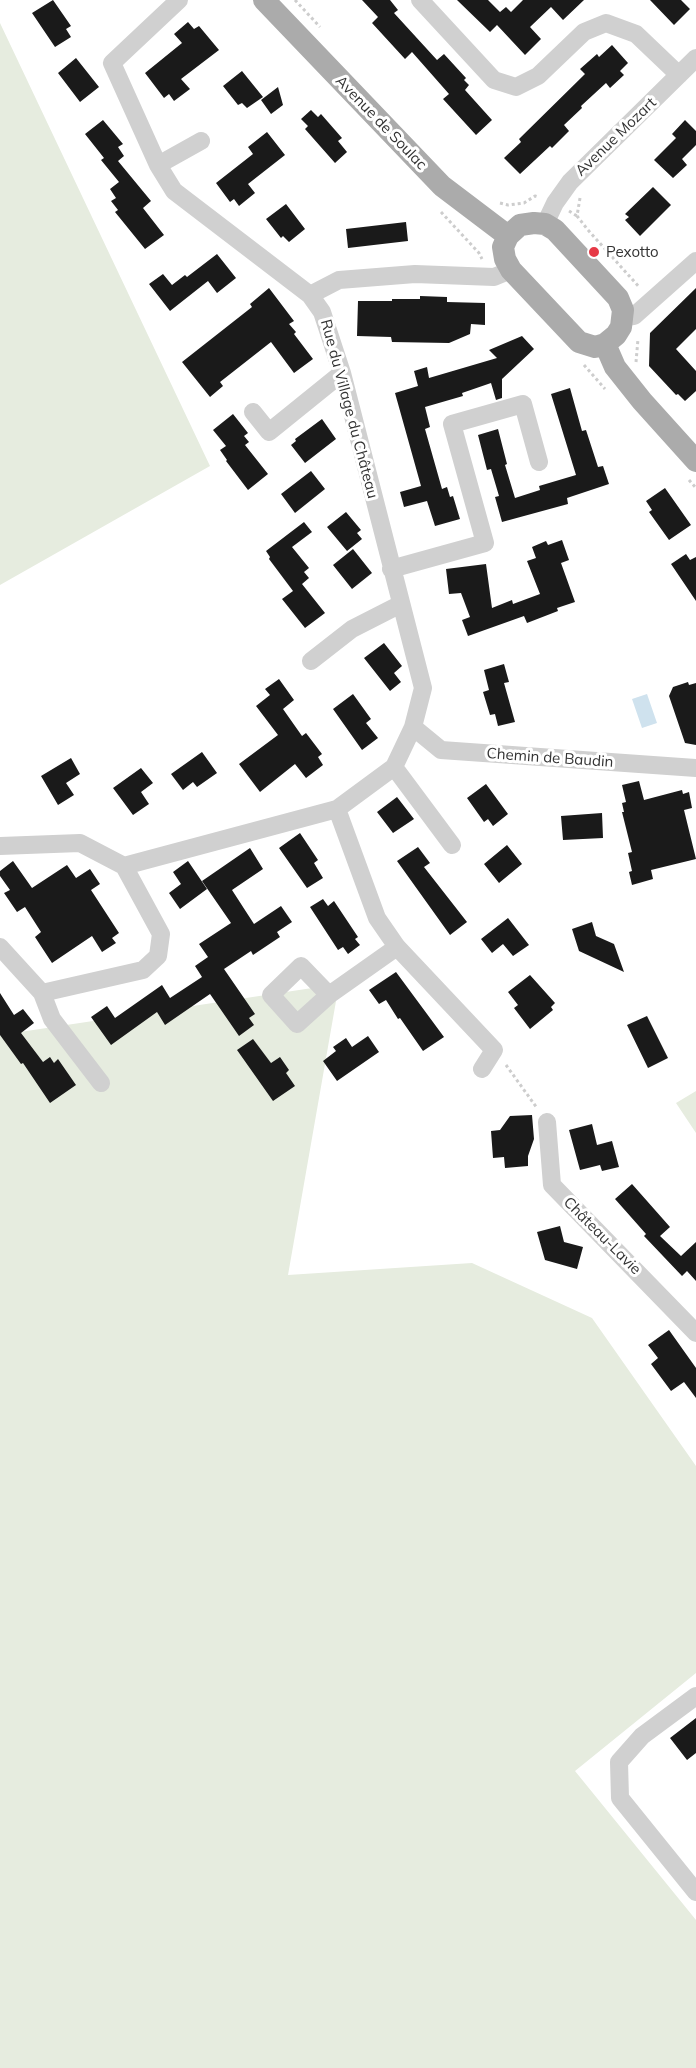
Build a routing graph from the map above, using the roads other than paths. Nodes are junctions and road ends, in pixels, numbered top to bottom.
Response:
1 (179, 0) edge
2 (264, 0) edge
3 (420, 0) edge
4 (696, 58) edge
5 (679, 75) junction
6 (201, 141) dead end
7 (158, 165) junction
8 (545, 224) junction
9 (508, 236) junction
10 (696, 261) edge
11 (503, 274) junction
12 (310, 295) junction
13 (623, 318) junction
14 (605, 344) junction
15 (342, 373) junction
16 (252, 412) dead end
17 (539, 462) dead end
18 (692, 470) edge
19 (391, 569) junction
20 (401, 604) junction
21 (311, 661) dead end
22 (413, 727) junction
23 (394, 767) junction
24 (696, 768) edge
25 (337, 809) junction
26 (452, 845) dead end
27 (0, 846) edge
28 (124, 866) junction
29 (397, 946) junction
30 (0, 947) edge
31 (42, 993) junction
32 (329, 995) dead end
33 (482, 1069) dead end
34 (101, 1083) dead end
35 (547, 1122) road end
36 (696, 1333) edge
37 (696, 1696) edge
38 (696, 1892) edge

1 - 7 street, Rue du Village du Château
2 - 9 main road, Avenue de Soulac
3 - 5 street
4 - 5 street, Avenue Mozart
5 - 8 street, Avenue Mozart
6 - 7 street
7 - 12 street, Rue du Village du Château
8 - 9 main road
8 - 13 main road
9 - 11 main road
10 - 13 street
11 - 12 street
11 - 14 main road
12 - 15 street, Rue du Village du Château
13 - 14 main road
14 - 18 main road
15 - 16 street
15 - 19 street, Rue du Village du Château
17 - 19 street
19 - 20 street, Rue du Village du Château
20 - 21 street
20 - 22 street, Rue du Village du Château
22 - 23 street, Rue du Village du Château
22 - 24 street, Chemin de Baudin
23 - 25 street, Rue du Village du Château
23 - 26 street
25 - 28 street, Rue du Village du Château
25 - 29 street
27 - 28 street
28 - 31 street
29 - 32 street
29 - 33 street
30 - 31 street
31 - 34 street
35 - 36 street, Château-Lavie
37 - 38 street

